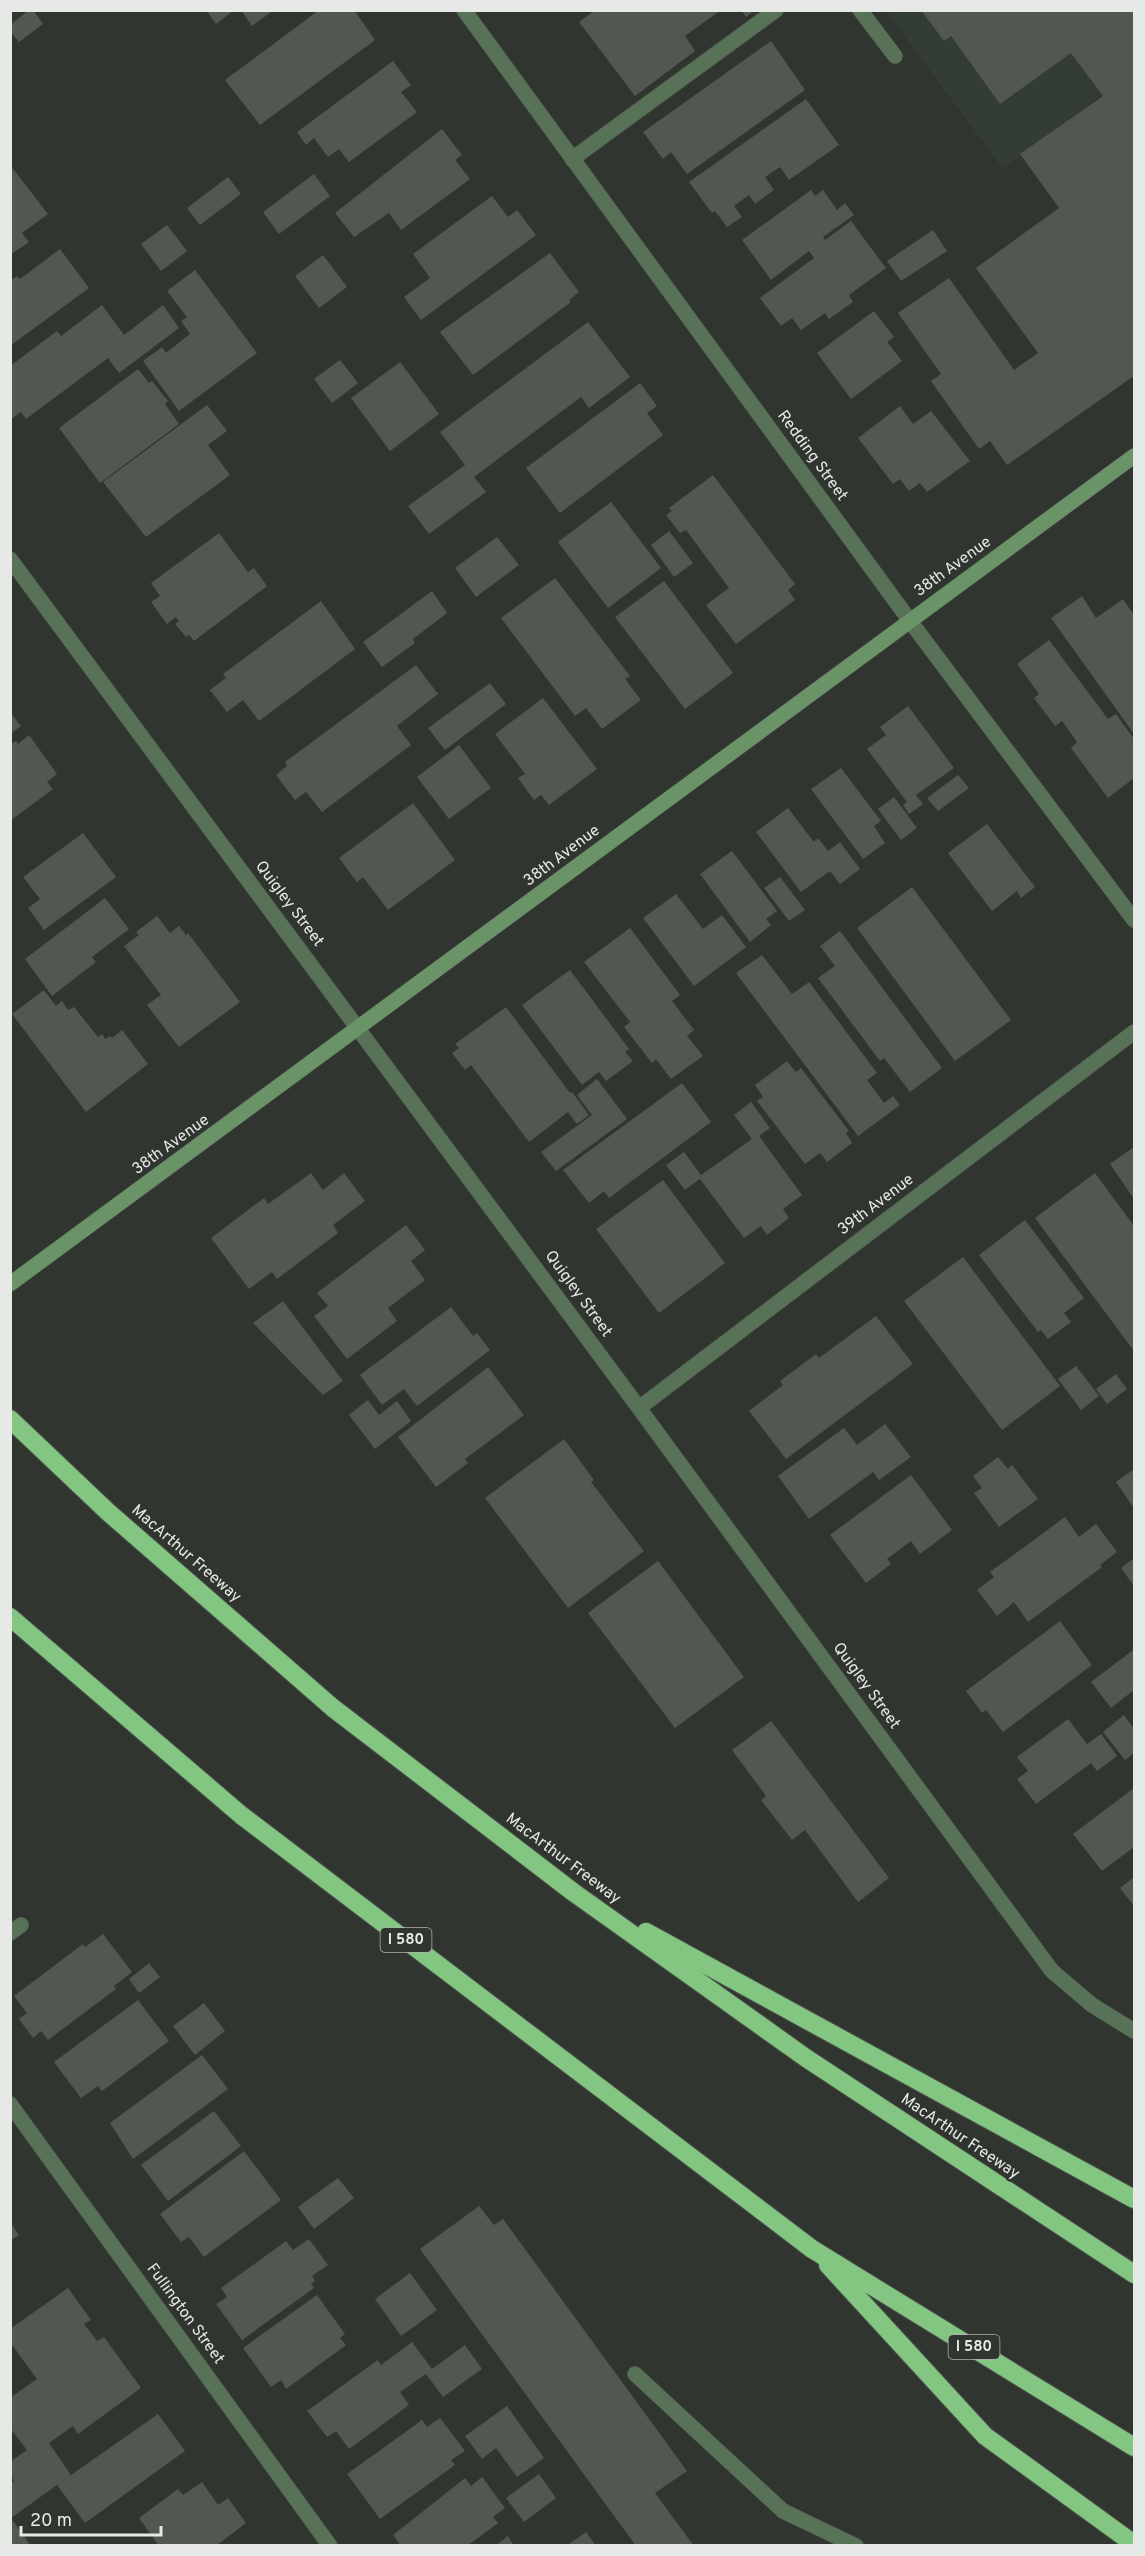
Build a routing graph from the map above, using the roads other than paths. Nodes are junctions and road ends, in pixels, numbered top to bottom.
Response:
1 (464, 10) edge
2 (776, 10) edge
3 (860, 10) edge
4 (895, 56) dead end
5 (572, 159) junction
6 (1134, 456) edge
7 (10, 559) edge
8 (910, 621) junction
9 (1134, 920) edge
10 (360, 1029) junction
11 (1134, 1032) edge
12 (10, 1284) edge
13 (639, 1408) junction
14 (10, 1419) edge
15 (10, 1617) edge
16 (573, 1892) junction
17 (1134, 2031) edge
18 (10, 2104) edge
19 (1134, 2199) edge
20 (813, 2249) junction
21 (1134, 2274) edge
22 (635, 2374) dead end
23 (1134, 2447) edge
24 (1134, 2544) edge
25 (330, 2546) edge
26 (856, 2546) edge

1 - 5 street, Redding Street
2 - 5 street
3 - 4 street
5 - 8 street, Redding Street
6 - 8 street, 38th Avenue
7 - 10 street, Quigley Street
8 - 9 street, Redding Street
8 - 10 street, 38th Avenue
10 - 12 street, 38th Avenue
10 - 13 street, Quigley Street
11 - 13 street, 39th Avenue
13 - 17 street, Quigley Street
14 - 16 highway, MacArthur Freeway
15 - 20 highway, I 580
16 - 19 highway
16 - 21 highway, MacArthur Freeway
18 - 25 street, Fullington Street
20 - 23 highway, I 580
20 - 24 highway
22 - 26 street

